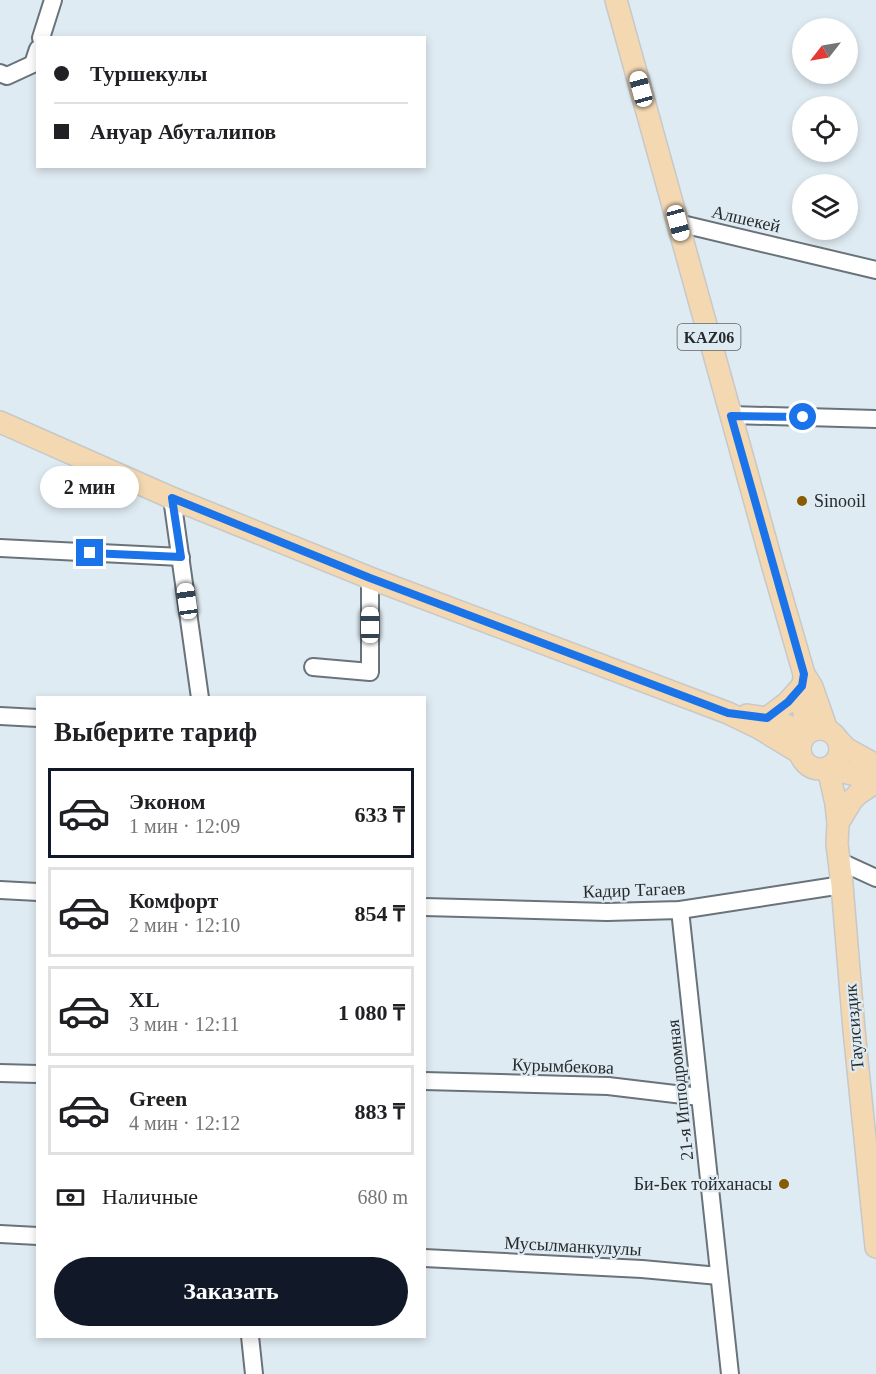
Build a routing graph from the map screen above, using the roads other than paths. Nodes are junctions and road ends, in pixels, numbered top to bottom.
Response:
1 (53, 0) edge
2 (616, 0) edge
3 (42, 36) edge
4 (36, 55) edge
5 (0, 73) edge
6 (678, 223) junction
7 (876, 270) edge
8 (731, 416) junction
9 (876, 419) edge
10 (0, 422) edge
11 (172, 498) junction
12 (0, 548) edge
13 (181, 557) junction
14 (370, 578) junction
15 (313, 667) dead end
16 (803, 680) junction
17 (200, 696) edge
18 (728, 713) junction
19 (0, 716) edge
20 (36, 718) edge
21 (767, 718) junction
22 (819, 749) junction
23 (876, 765) edge
24 (876, 781) edge
25 (838, 842) junction
26 (876, 878) edge
27 (842, 885) junction
28 (0, 890) edge
29 (36, 892) edge
30 (426, 907) edge
31 (680, 910) junction
32 (0, 1073) edge
33 (36, 1074) edge
34 (426, 1081) edge
35 (700, 1097) junction
36 (869, 1116) edge
37 (0, 1234) edge
38 (36, 1236) edge
39 (876, 1247) edge
40 (426, 1258) edge
41 (719, 1276) junction
42 (250, 1338) edge
43 (254, 1374) edge
44 (730, 1374) edge

1 - 3 street
2 - 6 main road, Таулсиздик / KAZ06
4 - 5 street
6 - 7 street, Алшекей
6 - 8 main road, Таулсиздик / KAZ06
8 - 9 street
8 - 16 main road, Таулсиздик / KAZ06
10 - 11 main road
11 - 13 street
11 - 14 main road
12 - 13 street
13 - 17 street
14 - 15 street
14 - 18 main road
16 - 21 main road
16 - 22 main road, Таулсиздик / KAZ06
18 - 21 main road
18 - 22 main road
19 - 20 street
21 - 22 main road
22 - 23 main road
22 - 24 main road
22 - 25 main road, Таулсиздик / KAZ06
24 - 25 main road
25 - 26 street
25 - 27 main road, Таулсиздик / KAZ06
27 - 31 street, Кадир Тагаев
27 - 36 main road, Таулсиздик / KAZ06
28 - 29 street
30 - 31 street, Кадир Тагаев
31 - 35 street, 21-я Ипподромная
32 - 33 street
34 - 35 street, Курымбекова
35 - 41 street, 21-я Ипподромная
36 - 39 main road, Таулсиздик / KAZ06
37 - 38 street
40 - 41 street, Мусылманкулулы
41 - 44 street, 21-я Ипподромная
42 - 43 street

